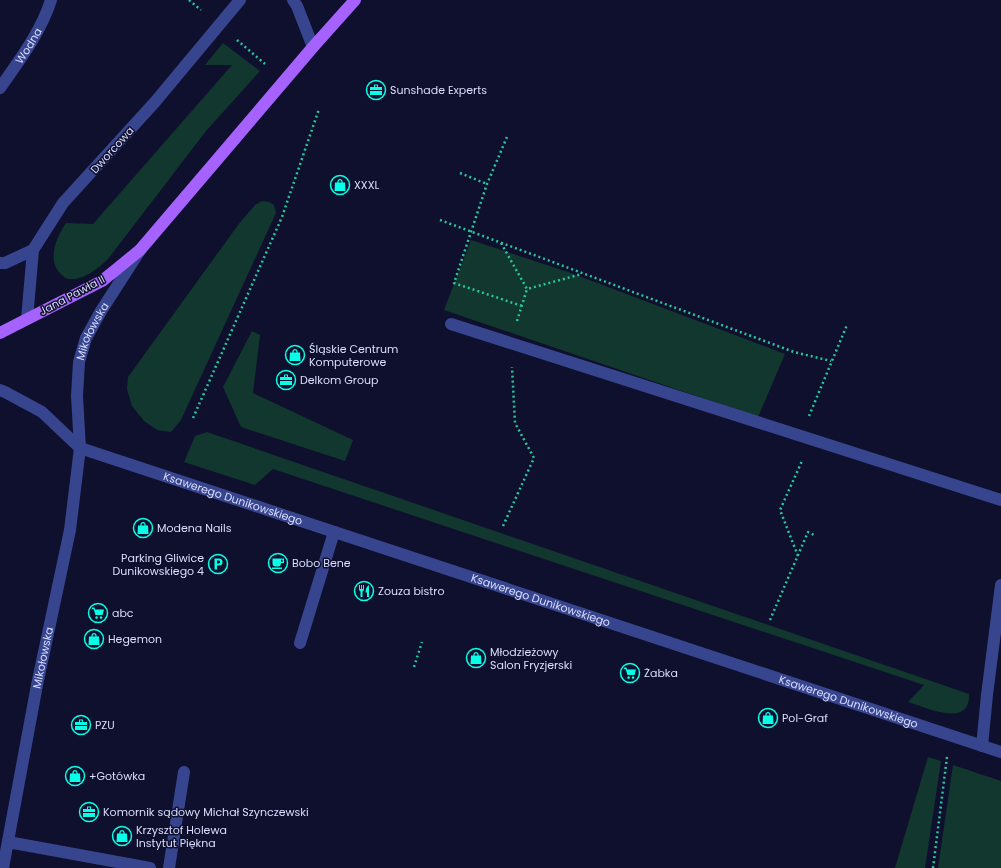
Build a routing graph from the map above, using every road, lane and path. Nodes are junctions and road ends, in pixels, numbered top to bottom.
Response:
1 (51, 0) edge
2 (240, 0) edge
3 (293, 0) edge
4 (355, 0) edge
5 (236, 40) dead end
6 (313, 47) junction
7 (265, 64) dead end
8 (0, 88) edge
9 (318, 109) dead end
10 (507, 137) dead end
11 (460, 173) dead end
12 (486, 184) junction
13 (440, 220) dead end
14 (471, 232) junction
15 (500, 243) junction
16 (32, 250) junction
17 (140, 250) junction
18 (0, 263) edge
19 (582, 274) junction
20 (527, 290) junction
21 (522, 306) junction
22 (27, 319) junction
23 (451, 324) dead end
24 (847, 325) dead end
25 (0, 333) edge
26 (510, 342) junction
27 (831, 361) junction
28 (0, 390) edge
29 (193, 418) dead end
30 (806, 437) junction
31 (80, 448) junction
32 (1001, 500) edge
33 (503, 526) dead end
34 (334, 532) junction
35 (814, 535) dead end
36 (798, 556) junction
37 (1001, 585) edge
38 (770, 620) dead end
39 (422, 642) dead end
40 (300, 643) dead end
41 (414, 667) dead end
42 (982, 746) junction
43 (1001, 752) edge
44 (948, 754) dead end
45 (184, 772) dead end
46 (8, 842) junction
47 (3, 868) edge
48 (150, 868) edge
49 (169, 868) edge
50 (933, 868) edge

1 - 8 street, Wodna
2 - 16 street, Dworcowa
3 - 6 street
4 - 6 main road
5 - 7 path
6 - 17 main road
9 - 29 path
10 - 12 path
11 - 12 path
12 - 14 path
13 - 14 path
14 - 15 path
14 - 21 path
15 - 19 path
15 - 20 path
16 - 18 street
16 - 22 street, Dworcowa
17 - 22 main road, Jana Pawła II
17 - 31 street, Mikołowska
19 - 20 path
19 - 27 path
20 - 21 path
21 - 26 path
22 - 25 main road, Jana Pawła II
23 - 26 street
24 - 27 path
26 - 30 street
26 - 33 path
27 - 30 path
28 - 31 street
30 - 32 street
30 - 36 path
31 - 34 street, Ksawerego Dunikowskiego
31 - 46 street, Mikołowska
34 - 40 street
34 - 42 street, Ksawerego Dunikowskiego
35 - 36 path
36 - 38 path
37 - 42 street
39 - 41 path
42 - 43 street, Ksawerego Dunikowskiego
44 - 50 path
45 - 49 street
46 - 47 street, Mikołowska
46 - 48 street

